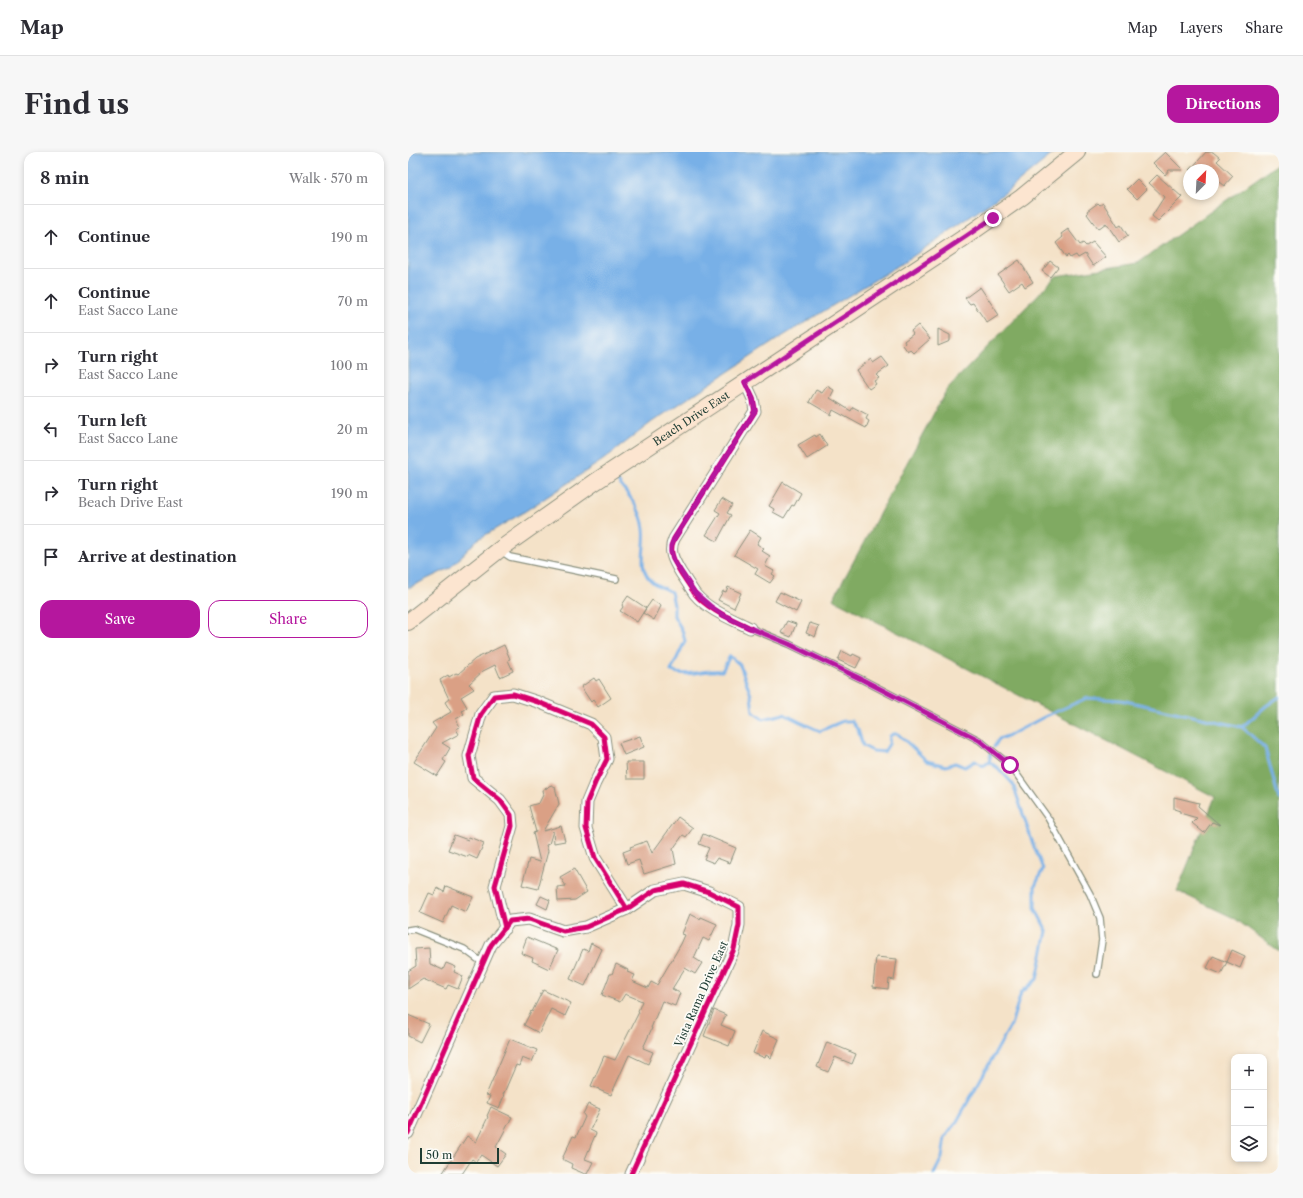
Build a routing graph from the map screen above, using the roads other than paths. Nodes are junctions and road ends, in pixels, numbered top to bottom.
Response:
1 (1077, 152) edge
2 (745, 382) junction
3 (499, 550) junction
4 (616, 579) dead end
5 (408, 622) edge
6 (750, 628) joint
7 (628, 909) junction
8 (505, 928) junction
9 (408, 930) edge
10 (483, 963) junction
11 (1097, 974) dead end
12 (408, 1133) edge
13 (631, 1174) edge

1 - 2 main road, Beach Drive East
2 - 3 main road, Beach Drive East
2 - 6 street
3 - 4 lane
3 - 5 main road, Beach Drive East
6 - 11 lane
7 - 8 street, Vista Rama Drive East
7 - 8 street
7 - 13 street, Vista Rama Drive East
8 - 10 street, Vista Rama Drive East
9 - 10 lane
10 - 12 street, Vista Rama Drive East

